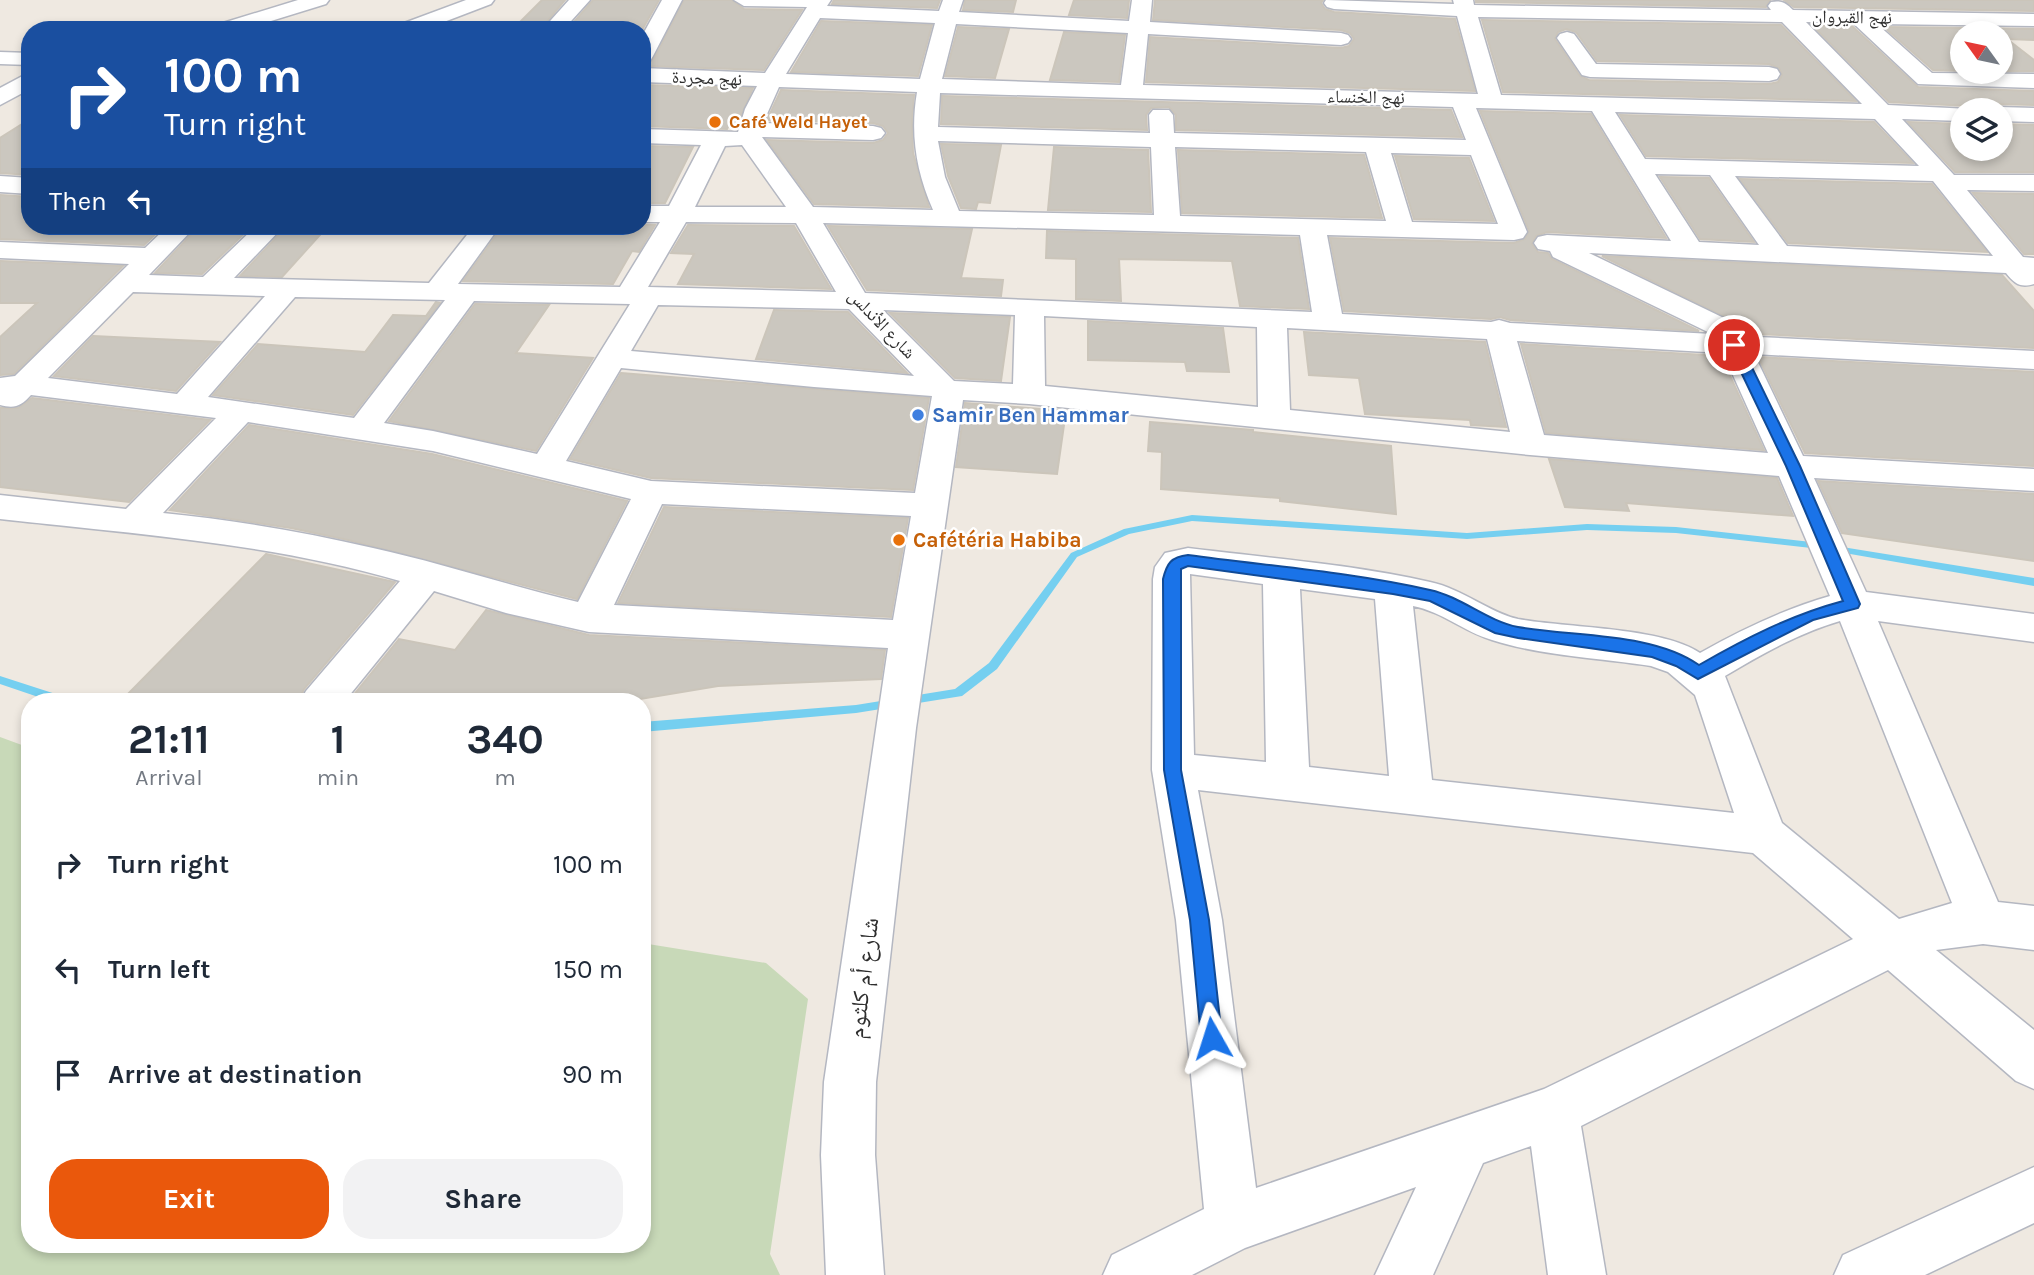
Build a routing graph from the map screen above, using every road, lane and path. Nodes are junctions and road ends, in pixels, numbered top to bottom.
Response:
1 (319, 0) edge
2 (484, 0) edge
3 (580, 0) edge
4 (671, 0) edge
5 (744, 0) edge
6 (1142, 0) edge
7 (1916, 0) edge
8 (1984, 0) edge
9 (1334, 1) edge
10 (819, 4) edge
11 (1464, 5) edge
12 (1583, 7) edge
13 (1780, 8) edge
14 (950, 9) edge
15 (1013, 10) edge
16 (1720, 15) junction
17 (1859, 18) junction
18 (1940, 18) junction
19 (2013, 20) junction
20 (2034, 20) edge
21 (250, 21) edge
22 (427, 21) edge
23 (560, 21) edge
24 (1950, 25) edge
25 (1139, 27) junction
26 (1734, 33) dead end
27 (2034, 36) edge
28 (1594, 38) dead end
29 (651, 39) edge
30 (1341, 39) junction
31 (1751, 53) dead end
32 (0, 58) edge
33 (21, 59) edge
34 (1348, 64) dead end
35 (1590, 70) junction
36 (2013, 70) edge
37 (651, 75) edge
38 (771, 80) junction
39 (2030, 81) edge
40 (21, 85) edge
41 (928, 86) junction
42 (1022, 89) junction
43 (1131, 91) junction
44 (1159, 92) junction
45 (0, 98) edge
46 (1461, 99) junction
47 (1490, 101) junction
48 (1607, 106) junction
49 (1882, 112) junction
50 (1950, 114) edge
51 (2013, 114) edge
52 (2034, 115) edge
53 (873, 133) dead end
54 (925, 134) junction
55 (749, 135) junction
56 (651, 136) edge
57 (1016, 136) junction
58 (717, 137) junction
59 (1162, 140) junction
60 (1377, 147) junction
61 (1480, 148) junction
62 (1637, 166) junction
63 (1717, 168) junction
64 (1942, 178) junction
65 (2034, 183) edge
66 (0, 184) edge
67 (21, 185) edge
68 (651, 214) edge
69 (678, 214) junction
70 (805, 215) junction
71 (949, 218) junction
72 (1167, 224) junction
73 (1312, 228) junction
74 (1401, 229) junction
75 (1514, 232) junction
76 (175, 235) edge
77 (262, 235) edge
78 (482, 235) edge
79 (1546, 243) junction
80 (0, 250) edge
81 (31, 251) junction
82 (1691, 251) junction
83 (1780, 256) junction
84 (154, 257) junction
85 (2024, 266) edge
86 (0, 277) edge
87 (127, 283) junction
88 (210, 286) junction
89 (2034, 288) edge
90 (287, 289) junction
91 (452, 292) junction
92 (639, 296) junction
93 (857, 301) junction
94 (1029, 307) junction
95 (1272, 321) junction
96 (1329, 324) junction
97 (1499, 329) junction
98 (1749, 346) junction
99 (614, 358) junction
100 (2034, 360) edge
101 (12, 386) edge
102 (945, 389) junction
103 (1029, 394) junction
104 (185, 404) junction
105 (0, 409) edge
106 (241, 411) junction
107 (1274, 419) junction
108 (362, 430) junction
109 (1530, 444) junction
110 (1793, 466) junction
111 (545, 468) junction
112 (2034, 480) edge
113 (651, 492) junction
114 (932, 505) junction
115 (0, 507) edge
116 (134, 522) junction
117 (1281, 574) junction
118 (425, 577) junction
119 (1393, 588) junction
120 (1847, 593) junction
121 (590, 618) junction
122 (2034, 628) edge
123 (911, 635) junction
124 (1698, 673) junction
125 (328, 693) edge
126 (1173, 770) junction
127 (1288, 783) junction
128 (1412, 797) junction
129 (1764, 835) junction
130 (1983, 922) junction
131 (2034, 928) edge
132 (1894, 943) junction
133 (2034, 1063) edge
134 (1553, 1112) junction
135 (1465, 1142) junction
136 (2034, 1194) edge
137 (1233, 1224) junction
138 (855, 1275) edge
139 (1132, 1275) edge
140 (1404, 1275) edge
141 (1577, 1275) edge
142 (1863, 1275) edge

1 - 21 street
2 - 22 street
3 - 23 street
4 - 29 street
5 - 10 street
6 - 25 street
7 - 18 street
8 - 19 street
9 - 11 street, نهج القيروان
9 - 30 street
10 - 14 street
10 - 38 street
11 - 12 street, نهج القيروان
11 - 47 street
12 - 16 street, نهج القيروان
13 - 16 street, نهج القيروان
13 - 17 street, نهج القيروان
13 - 49 street
14 - 15 street
14 - 41 street
15 - 25 street
16 - 26 street
17 - 18 street, نهج القيروان
17 - 39 street
18 - 19 street, نهج القيروان
18 - 24 street
19 - 20 street, نهج القيروان
19 - 27 street
25 - 30 street
25 - 43 street
28 - 35 street
30 - 34 street
31 - 35 street
32 - 33 street
35 - 48 street
36 - 39 street
37 - 38 street, نهج مجردة
38 - 41 street, نهج الخنساء
38 - 55 street
40 - 45 street
41 - 42 street, نهج الخنساء
41 - 54 street
42 - 43 street, نهج الخنساء
42 - 57 street
43 - 44 street, نهج الخنساء
44 - 46 street, نهج الخنساء
44 - 59 street
46 - 47 street, نهج الخنساء
46 - 61 street
47 - 48 street, نهج الخنساء
48 - 49 street, نهج الخنساء
48 - 62 street
49 - 50 street, نهج الخنساء
49 - 64 street
51 - 52 street
53 - 55 street
54 - 57 street
54 - 71 street
55 - 58 street
55 - 70 street, شارع الأندلس
56 - 58 street
57 - 59 street
58 - 69 street
59 - 60 street
59 - 72 street
60 - 61 street
60 - 74 street
61 - 75 street
62 - 63 street
62 - 82 street
63 - 64 street
63 - 83 street
64 - 65 street
64 - 85 street
66 - 67 street
68 - 69 street
69 - 70 street
69 - 92 street
70 - 71 street
70 - 93 street, شارع الأندلس
71 - 72 street
72 - 73 street
73 - 74 street
73 - 96 street
74 - 75 street
75 - 79 street
76 - 84 street
77 - 88 street
78 - 91 street
79 - 82 street
79 - 98 street
80 - 81 street
81 - 84 street
81 - 86 street
82 - 83 street
83 - 85 street
84 - 87 street
85 - 89 street
87 - 88 street
87 - 101 street
88 - 90 street
90 - 91 street
90 - 104 street
91 - 92 street
91 - 108 street
92 - 93 street
92 - 99 street
93 - 94 street
93 - 102 street, شارع الأندلس
94 - 95 street
94 - 103 street
95 - 96 street
95 - 107 street
96 - 97 street
97 - 98 street
97 - 109 street
98 - 100 street
98 - 110 street
99 - 102 street
99 - 111 street
101 - 104 street
101 - 105 street
102 - 103 street
102 - 114 street
103 - 107 street
104 - 106 street
106 - 108 street
106 - 116 street
107 - 109 street
108 - 111 street
109 - 110 street
110 - 112 street
110 - 120 street
111 - 113 street
113 - 114 street
113 - 121 street
114 - 123 street
115 - 116 street
116 - 118 street
117 - 119 street
117 - 126 street
117 - 127 street
118 - 121 street
118 - 125 street
119 - 124 street
119 - 128 street
120 - 122 street
120 - 124 street
120 - 130 street
121 - 123 street
123 - 138 street, شارع أم كلثوم
124 - 129 street
126 - 127 street
126 - 137 street
127 - 128 street
128 - 129 street
129 - 132 street
130 - 131 street
130 - 132 street
132 - 133 street
132 - 134 street
134 - 135 street
134 - 141 street
135 - 137 street
135 - 140 street
136 - 142 street
137 - 139 street

